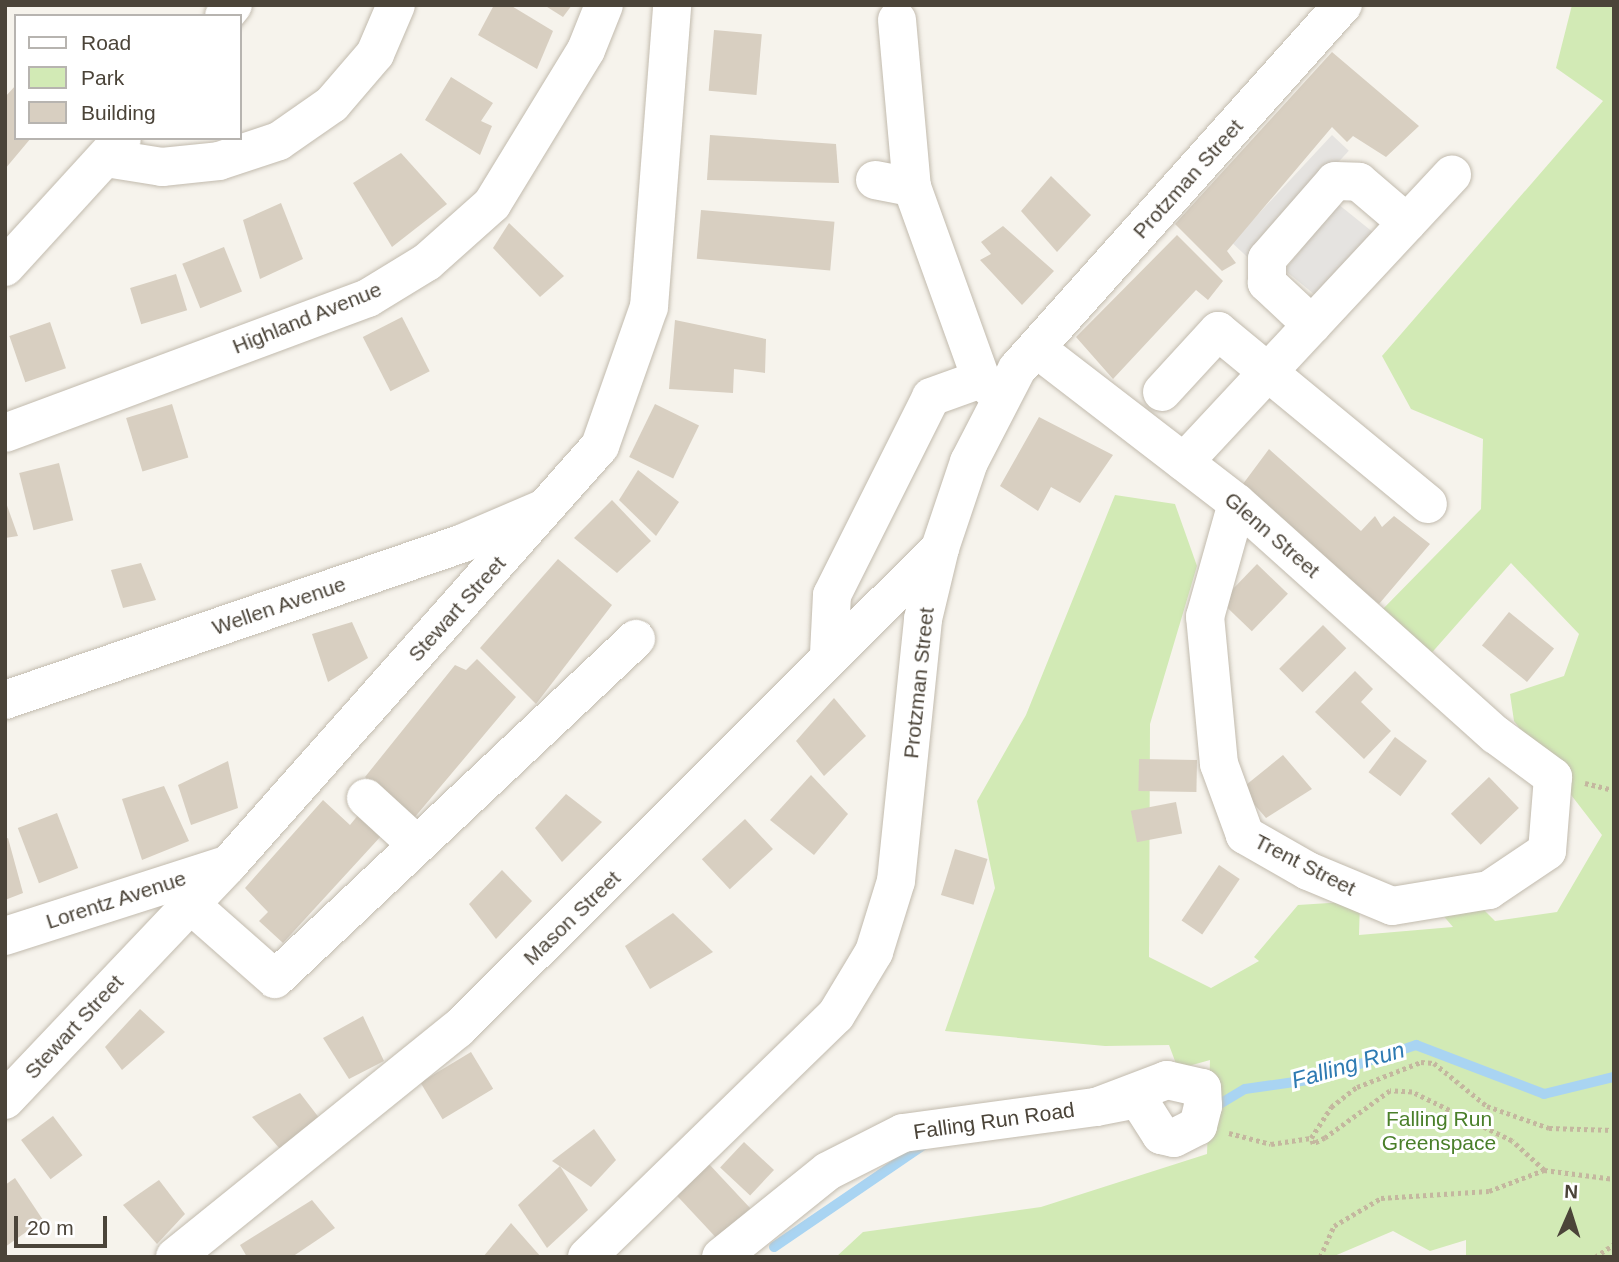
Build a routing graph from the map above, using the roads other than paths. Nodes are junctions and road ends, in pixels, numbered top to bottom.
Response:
1 (396, 5) edge
2 (604, 5) edge
3 (672, 5) edge
4 (1343, 5) edge
5 (897, 20) dead end
6 (114, 148) edge
7 (1452, 175) dead end
8 (875, 180) dead end
9 (912, 187) junction
10 (1407, 223) junction
11 (5, 267) edge
12 (1312, 325) junction
13 (1037, 349) junction
14 (1265, 373) junction
15 (992, 390) junction
16 (1162, 392) dead end
17 (5, 433) edge
18 (1184, 462) junction
19 (1237, 503) junction
20 (1428, 504) dead end
21 (550, 505) junction
22 (940, 548) junction
23 (636, 639) dead end
24 (829, 654) junction
25 (5, 700) edge
26 (1496, 735) joint
27 (366, 798) dead end
28 (414, 842) junction
29 (228, 864) junction
30 (190, 905) junction
31 (5, 936) edge
32 (5, 1100) edge
33 (1198, 1126) road end
34 (175, 1257) edge
35 (587, 1257) edge
36 (721, 1257) edge

1 - 6 street
2 - 17 street, Highland Avenue
3 - 21 street, Stewart Street
4 - 13 street, Protzman Street
5 - 9 street
6 - 11 street
7 - 10 street
8 - 9 street
9 - 15 street
10 - 12 street
10 - 12 street
12 - 14 street
13 - 15 street, Protzman Street
13 - 18 street, Glenn Street
14 - 16 street
14 - 18 street
14 - 20 street
15 - 22 street, Protzman Street
15 - 24 street
18 - 19 street, Glenn Street
19 - 26 street, Glenn Street
19 - 26 street, Trent Street
21 - 25 street, Wellen Avenue
21 - 29 street, Stewart Street
22 - 24 street, Mason Street
22 - 35 street, Protzman Street
23 - 28 street
24 - 34 street, Mason Street
27 - 28 street
28 - 30 street
29 - 30 street, Stewart Street
29 - 31 street, Lorentz Avenue
30 - 32 street, Stewart Street
33 - 36 street, Falling Run Road

